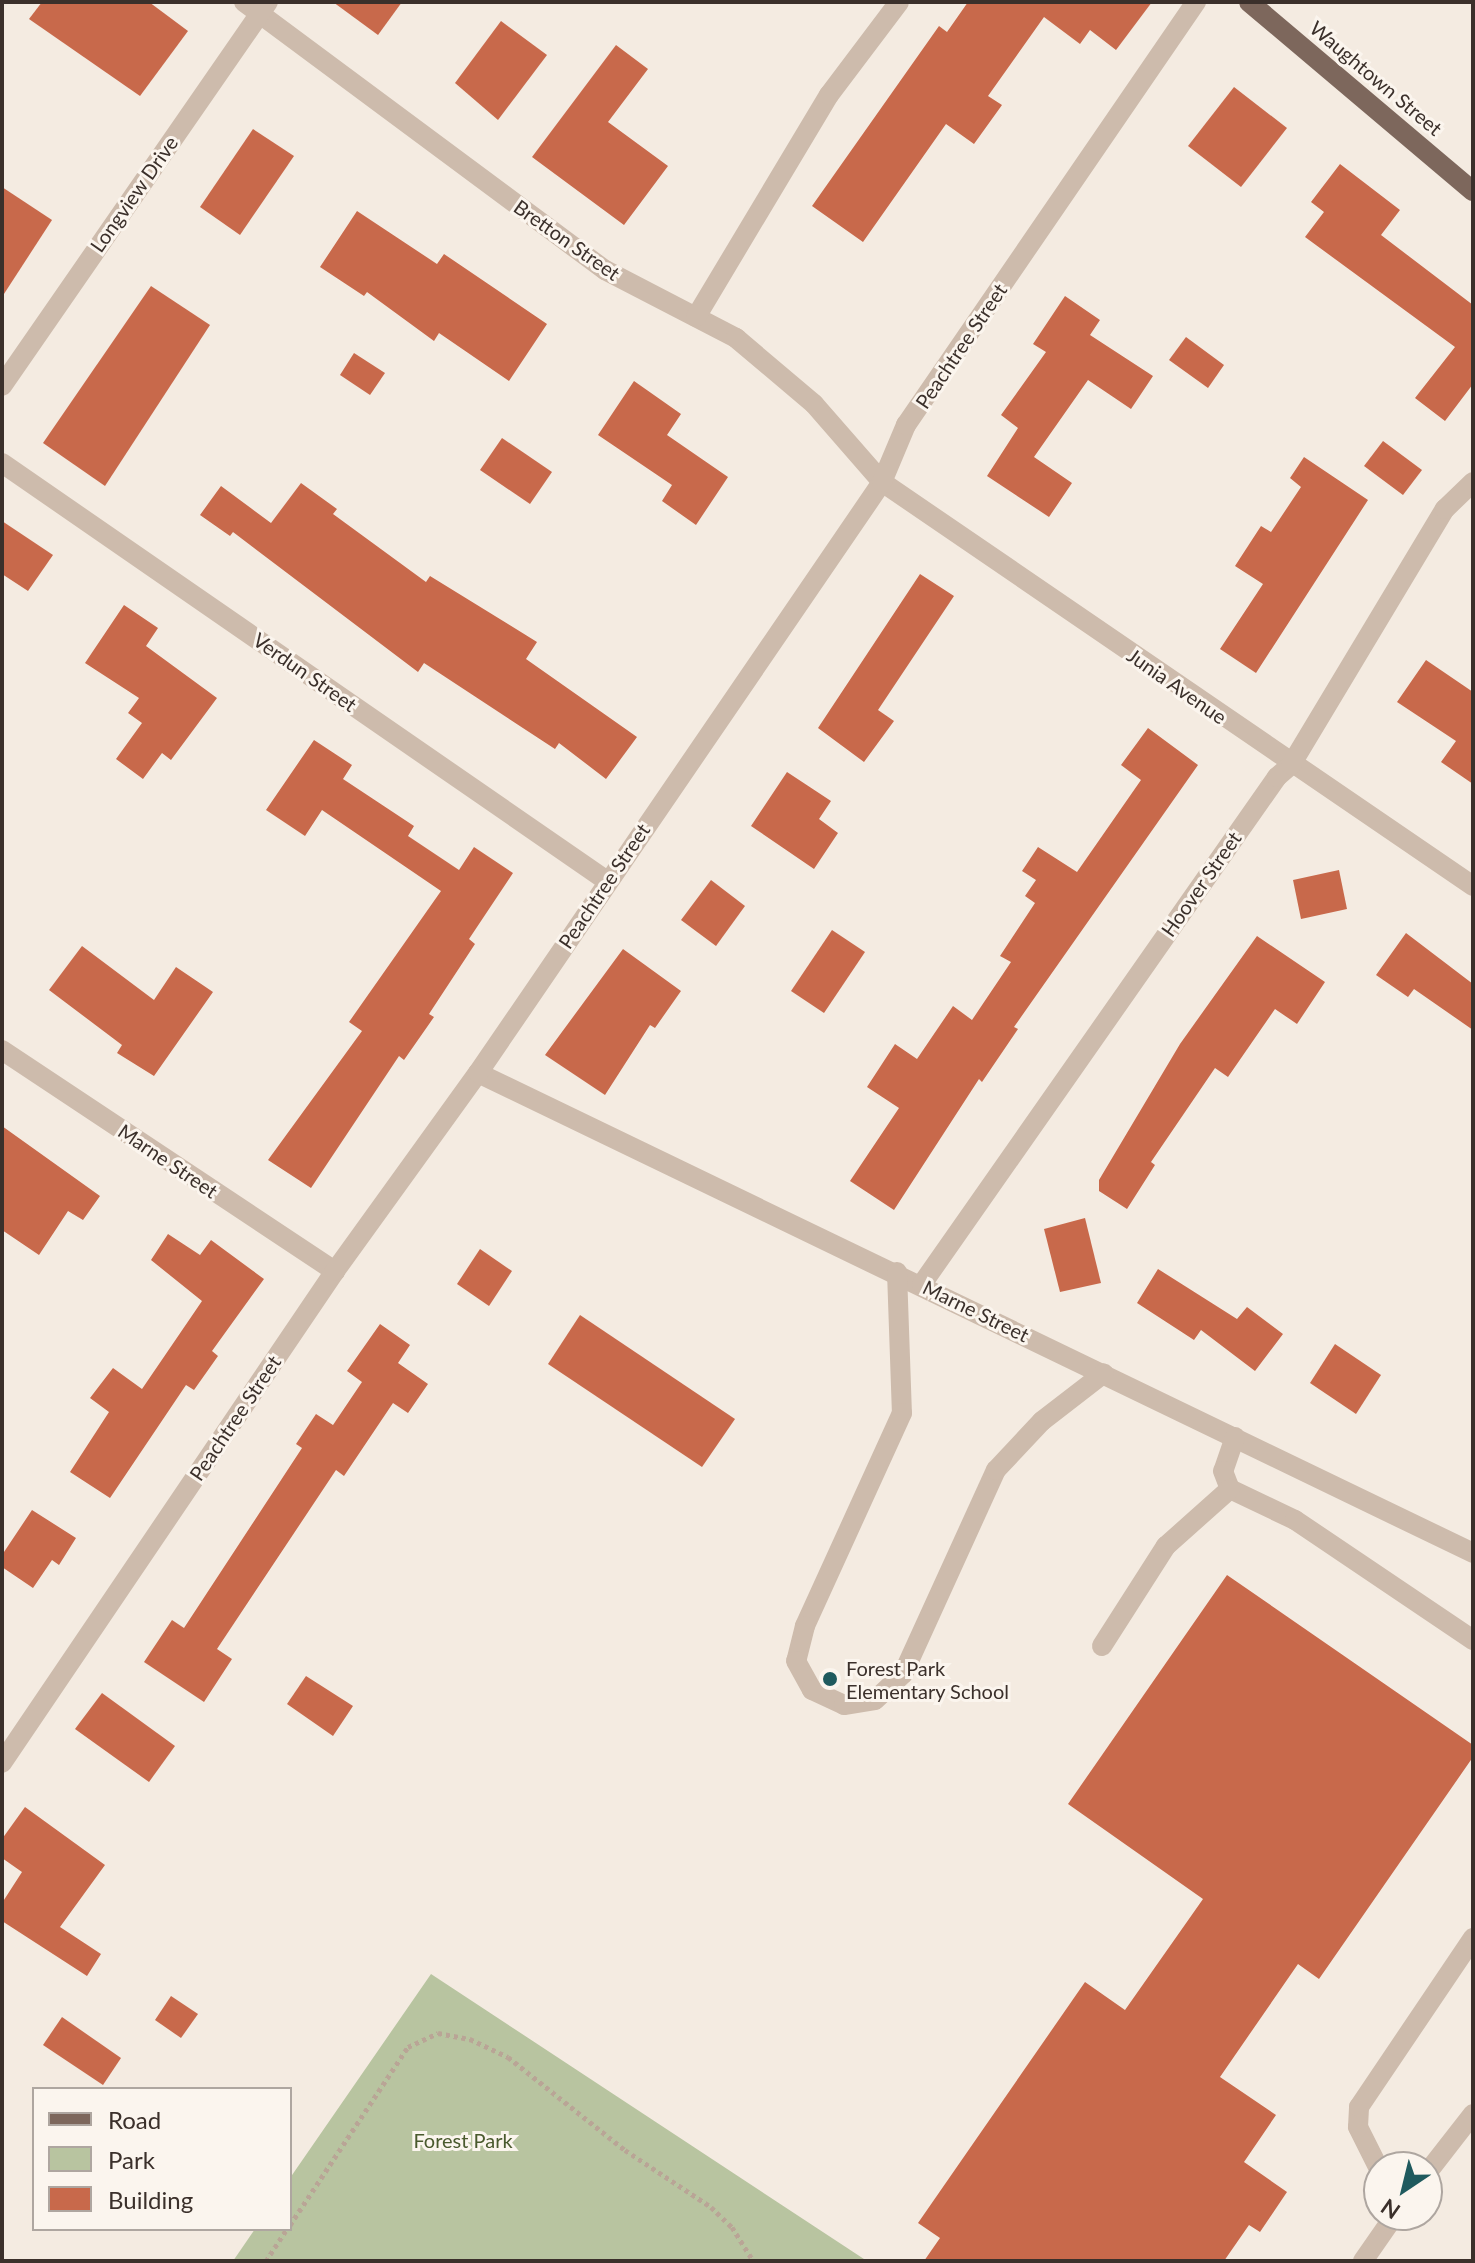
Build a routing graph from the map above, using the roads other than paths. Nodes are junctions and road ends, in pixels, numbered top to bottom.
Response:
1 (899, 2) edge
2 (1196, 2) edge
3 (1249, 2) edge
4 (257, 6) edge
5 (1473, 191) edge
6 (696, 317) junction
7 (2, 386) edge
8 (2, 463) edge
9 (882, 482) junction
10 (1473, 482) edge
11 (1291, 765) junction
12 (607, 881) junction
13 (1473, 886) edge
14 (2, 1050) edge
15 (478, 1073) junction
16 (335, 1271) junction
17 (897, 1272) junction
18 (922, 1284) junction
19 (1104, 1373) junction
20 (1235, 1437) junction
21 (1230, 1489) junction
22 (1473, 1553) edge
23 (1473, 1640) edge
24 (1102, 1646) dead end
25 (2, 1763) edge
26 (1473, 1938) edge
27 (1473, 2114) edge
28 (1370, 2151) edge
29 (1443, 2152) edge
30 (1384, 2231) edge
31 (1363, 2261) edge

1 - 6 street
2 - 9 street, Peachtree Street
3 - 5 main road, Waughtown Street
4 - 6 street, Bretton Street
4 - 7 street, Longview Drive
6 - 9 street, Bretton Street
8 - 12 street, Verdun Street
9 - 11 street, Junia Avenue
9 - 12 street, Peachtree Street
10 - 11 street, Hoover Street
11 - 13 street, Junia Avenue
11 - 18 street, Hoover Street
12 - 15 street, Peachtree Street
14 - 16 street, Marne Street
15 - 16 street, Peachtree Street
15 - 17 street, Marne Street
16 - 25 street, Peachtree Street
17 - 18 street, Marne Street
17 - 19 street
18 - 19 street, Marne Street
19 - 20 street, Marne Street
20 - 21 street
20 - 22 street, Marne Street
21 - 23 street
21 - 24 street
26 - 28 street
27 - 29 street
30 - 31 street

